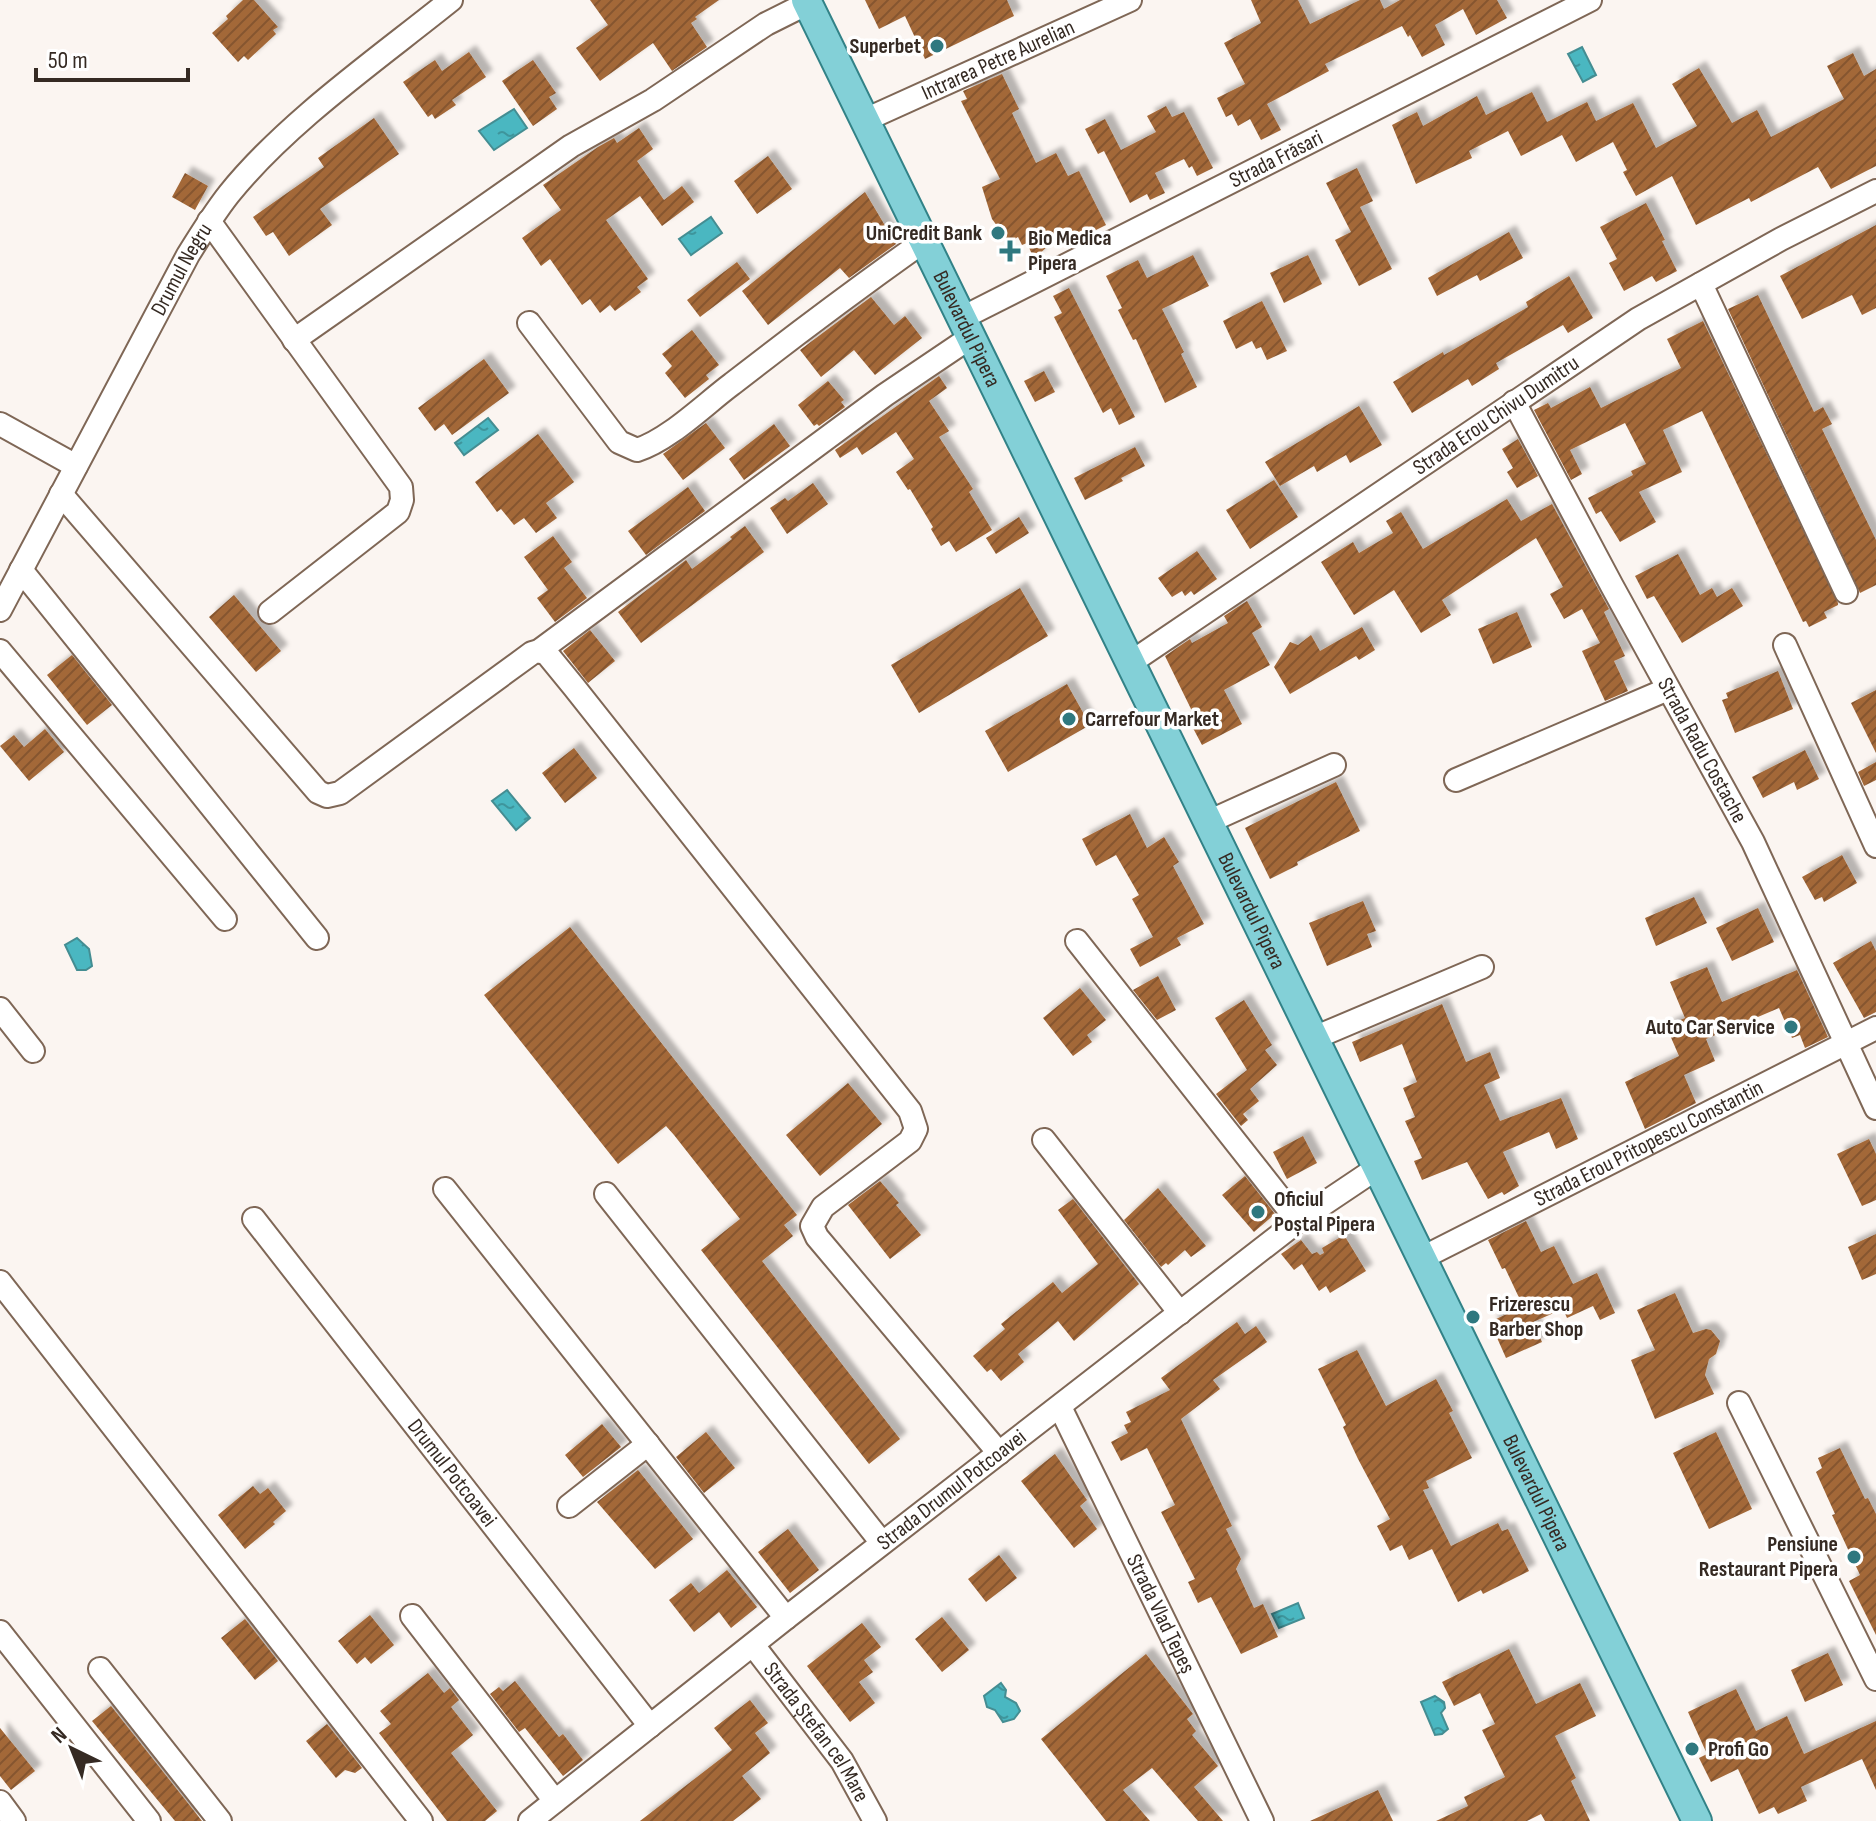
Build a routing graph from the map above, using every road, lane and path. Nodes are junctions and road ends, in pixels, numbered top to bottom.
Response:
1 (451, 0) edge
2 (1130, 0) edge
3 (1590, 0) edge
4 (807, 2) edge
5 (865, 120) junction
6 (1876, 191) edge
7 (209, 221) junction
8 (924, 241) junction
9 (1701, 284) junction
10 (529, 323) dead end
11 (966, 328) junction
12 (294, 340) junction
13 (1514, 402) junction
14 (0, 424) edge
15 (76, 466) junction
16 (61, 494) junction
17 (21, 570) junction
18 (1846, 592) dead end
19 (0, 610) edge
20 (270, 612) dead end
21 (1785, 645) dead end
22 (0, 651) edge
23 (539, 651) junction
24 (1130, 663) junction
25 (1668, 689) junction
26 (1334, 765) dead end
27 (1456, 780) dead end
28 (1208, 822) junction
29 (1876, 846) edge
30 (225, 919) dead end
31 (317, 938) dead end
32 (1077, 941) dead end
33 (1482, 967) dead end
34 (0, 1009) edge
35 (1876, 1028) edge
36 (1314, 1038) junction
37 (1848, 1044) junction
38 (33, 1051) dead end
39 (1876, 1108) edge
40 (1044, 1140) dead end
41 (1377, 1168) junction
42 (445, 1189) dead end
43 (606, 1194) dead end
44 (254, 1219) dead end
45 (1298, 1221) junction
46 (1422, 1258) junction
47 (0, 1282) edge
48 (1180, 1313) junction
49 (1739, 1403) dead end
50 (1060, 1407) junction
51 (648, 1444) junction
52 (999, 1453) junction
53 (569, 1506) dead end
54 (882, 1543) junction
55 (412, 1616) dead end
56 (786, 1618) junction
57 (0, 1632) edge
58 (753, 1645) junction
59 (100, 1669) dead end
60 (1876, 1679) edge
61 (650, 1726) junction
62 (555, 1801) junction
63 (0, 1802) edge
64 (14, 1821) edge
65 (149, 1821) edge
66 (220, 1821) edge
67 (421, 1821) edge
68 (530, 1821) edge
69 (875, 1821) edge
70 (1262, 1821) edge
71 (1697, 1821) edge

1 - 7 street, Drumul Negru
2 - 5 street, Intrarea Petre Aurelian
3 - 11 street, Strada Frăsari
4 - 5 main road, Bulevardul Pipera
4 - 12 street
5 - 8 main road, Bulevardul Pipera
6 - 9 street, Strada Erou Chivu Dumitru
7 - 12 street
7 - 15 street, Drumul Negru
8 - 10 street
8 - 11 main road, Bulevardul Pipera
9 - 13 street, Strada Erou Chivu Dumitru
9 - 18 street
11 - 23 street, Strada Frăsari
11 - 24 main road, Bulevardul Pipera
12 - 20 street
13 - 24 street, Strada Erou Chivu Dumitru
13 - 25 street, Strada Radu Costache
14 - 15 street
15 - 16 street, Drumul Negru
16 - 17 street, Drumul Negru
16 - 23 street, Strada Frăsari
17 - 19 street, Drumul Negru
17 - 31 street
21 - 29 street
22 - 30 street
23 - 52 street
24 - 28 main road, Bulevardul Pipera
25 - 27 street
25 - 37 street, Strada Radu Costache
26 - 28 street
28 - 36 main road, Bulevardul Pipera
32 - 45 street
33 - 36 street
34 - 38 street
35 - 37 street, Strada Erou Pritopescu Constantin
36 - 41 main road, Bulevardul Pipera
37 - 39 street, Strada Radu Costache
37 - 46 street, Strada Erou Pritopescu Constantin
40 - 48 street
41 - 45 street, Strada Drumul Potcoavei
41 - 46 main road, Bulevardul Pipera
42 - 51 street
43 - 54 street
44 - 61 street, Drumul Potcoavei
45 - 48 street, Strada Drumul Potcoavei
46 - 71 main road, Bulevardul Pipera
47 - 67 street
48 - 50 street, Strada Drumul Potcoavei
49 - 60 street
50 - 52 street, Strada Drumul Potcoavei
50 - 70 street, Strada Vlad Țepeș
51 - 53 street
51 - 56 street
52 - 54 street, Strada Drumul Potcoavei
54 - 56 street, Strada Drumul Potcoavei
55 - 62 street
56 - 58 street, Strada Drumul Potcoavei
57 - 65 street
58 - 61 street, Strada Drumul Potcoavei
58 - 69 street, Strada Ștefan cel Mare
59 - 66 street
61 - 62 street, Strada Drumul Potcoavei
62 - 68 street, Strada Drumul Potcoavei
63 - 64 street

